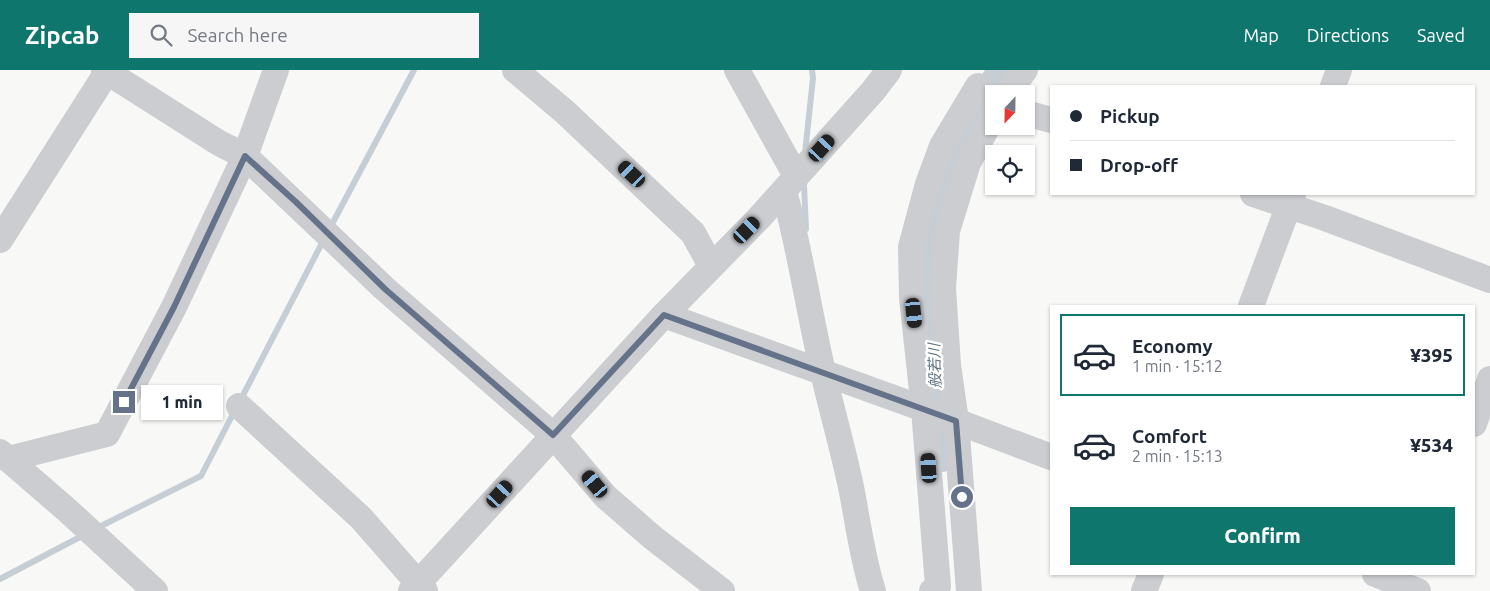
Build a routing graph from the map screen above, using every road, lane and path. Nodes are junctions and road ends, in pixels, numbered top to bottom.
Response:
1 (276, 70) edge
2 (514, 70) edge
3 (737, 70) edge
4 (889, 70) edge
5 (1025, 70) edge
6 (1339, 70) edge
7 (105, 71) edge
8 (1014, 85) edge
9 (1333, 85) edge
10 (979, 86) edge
11 (1035, 116) edge
12 (1050, 120) edge
13 (985, 132) edge
14 (245, 156) junction
15 (790, 183) junction
16 (1259, 195) edge
17 (1291, 200) edge
18 (0, 240) edge
19 (711, 266) junction
20 (1490, 280) edge
21 (1251, 305) edge
22 (664, 315) junction
23 (823, 373) junction
24 (1490, 379) edge
25 (239, 406) dead end
26 (939, 415) junction
27 (1475, 421) edge
28 (553, 435) junction
29 (4, 456) edge
30 (1050, 457) edge
31 (1151, 575) edge
32 (1378, 575) edge
33 (1417, 585) edge
34 (418, 588) edge
35 (155, 591) edge
36 (722, 591) edge
37 (872, 591) edge
38 (932, 591) edge
39 (970, 591) edge
40 (1144, 591) edge

1 - 14 street
2 - 19 street
3 - 15 street
4 - 15 street
5 - 8 street
6 - 9 street
7 - 14 street
7 - 18 street
10 - 26 street
11 - 12 street
13 - 26 street
14 - 28 street
14 - 29 street
15 - 19 street
15 - 23 street
16 - 17 street
17 - 20 street
17 - 21 street
19 - 22 street
22 - 23 street
22 - 28 street
23 - 26 street
23 - 37 street
24 - 27 street
25 - 34 street
26 - 30 street
26 - 38 street
26 - 39 street
28 - 34 street
28 - 36 street
29 - 35 street
31 - 40 street
32 - 33 street

